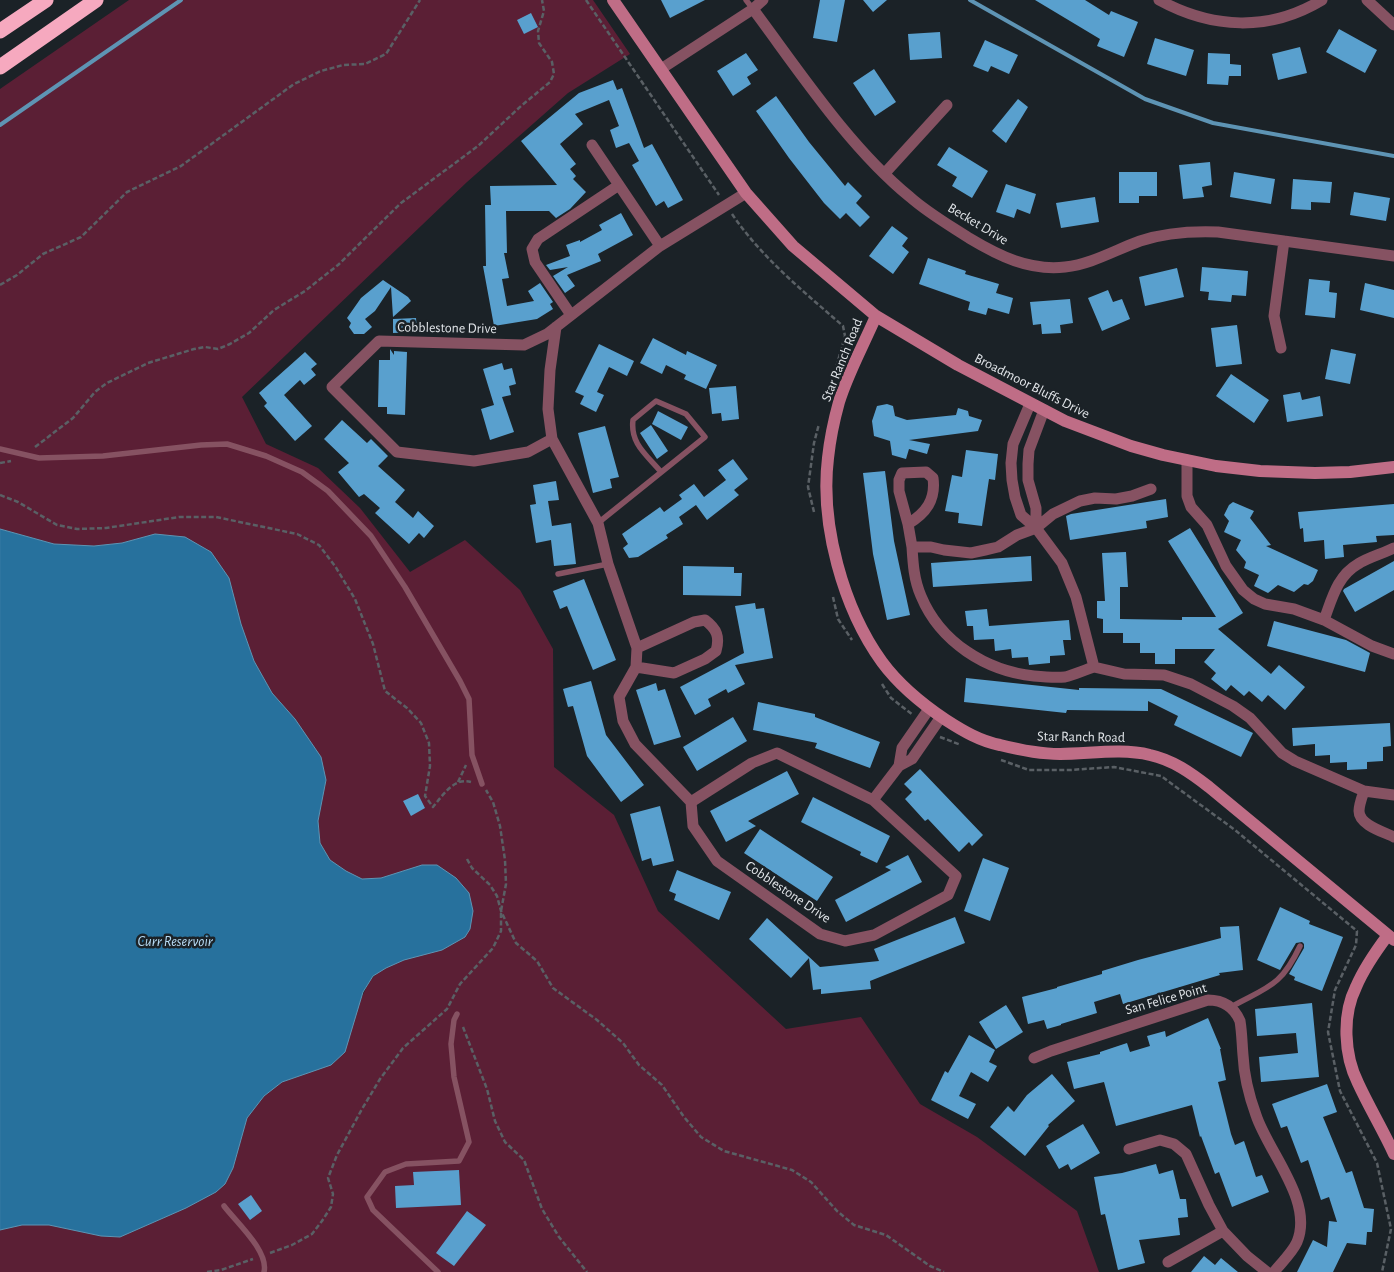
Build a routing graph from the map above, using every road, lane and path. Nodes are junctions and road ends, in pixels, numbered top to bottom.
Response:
1 (46, 0) edge
2 (96, 0) edge
3 (420, 0) edge
4 (542, 0) edge
5 (586, 0) edge
6 (613, 0) edge
7 (763, 0) edge
8 (1159, 0) edge
9 (1322, 0) edge
10 (1367, 0) edge
11 (750, 4) edge
12 (1394, 25) edge
13 (0, 31) edge
14 (0, 67) edge
15 (661, 69) junction
16 (947, 105) dead end
17 (592, 145) dead end
18 (884, 173) junction
19 (619, 185) junction
20 (746, 193) junction
21 (726, 205) junction
22 (1284, 241) junction
23 (660, 246) junction
24 (1394, 256) edge
25 (0, 284) edge
26 (571, 315) junction
27 (876, 316) junction
28 (556, 327) junction
29 (1281, 348) dead end
30 (832, 381) dead end
31 (1030, 404) junction
32 (1044, 410) junction
33 (822, 416) dead end
34 (552, 439) junction
35 (0, 449) edge
36 (24, 455) junction
37 (1187, 460) junction
38 (0, 463) edge
39 (1394, 467) edge
40 (661, 472) junction
41 (1151, 489) dead end
42 (0, 495) edge
43 (815, 515) dead end
44 (598, 523) junction
45 (908, 524) junction
46 (1036, 528) junction
47 (912, 548) junction
48 (1394, 548) edge
49 (608, 564) junction
50 (558, 574) dead end
51 (832, 591) dead end
52 (1324, 620) junction
53 (854, 643) dead end
54 (637, 648) junction
55 (1394, 654) edge
56 (636, 666) junction
57 (1094, 667) junction
58 (881, 682) dead end
59 (928, 709) junction
60 (941, 717) junction
61 (920, 721) junction
62 (932, 731) junction
63 (966, 747) dead end
64 (472, 755) junction
65 (993, 757) dead end
66 (899, 766) junction
67 (458, 782) junction
68 (482, 784) junction
69 (1364, 791) junction
70 (1394, 794) edge
71 (873, 800) junction
72 (691, 802) junction
73 (1394, 837) edge
74 (467, 859) dead end
75 (502, 912) junction
76 (1391, 937) edge
77 (1300, 946) dead end
78 (452, 1000) junction
79 (1231, 1007) junction
80 (457, 1014) junction
81 (1034, 1058) dead end
82 (1129, 1149) dead end
83 (1394, 1154) edge
84 (224, 1206) dead end
85 (1223, 1232) junction
86 (262, 1256) junction
87 (1168, 1262) dead end
88 (207, 1272) edge
89 (264, 1272) edge
90 (438, 1272) edge
91 (587, 1272) edge
92 (944, 1272) edge
93 (1267, 1272) edge
94 (1274, 1272) edge
95 (1382, 1272) edge

1 - 13 highway
2 - 14 highway
3 - 25 path
4 - 36 path
5 - 21 path
6 - 15 street, Star Ranch Road
7 - 11 street
8 - 9 street
10 - 12 street
11 - 15 street
11 - 18 street, Becket Drive
15 - 20 street, Star Ranch Road
16 - 18 street
17 - 19 street
18 - 22 street, Becket Drive
19 - 23 street
19 - 26 street
20 - 21 street, Cobblestone Drive
20 - 27 street, Star Ranch Road
21 - 23 street, Cobblestone Drive
21 - 30 path
22 - 24 street, Becket Drive
22 - 29 street
23 - 26 street, Cobblestone Drive
26 - 28 street, Cobblestone Drive
27 - 31 street, Broadmoor Bluffs Drive
27 - 59 street, Star Ranch Road
28 - 34 street
28 - 34 street, Cobblestone Drive
31 - 32 street, Broadmoor Bluffs Drive
31 - 46 street
32 - 37 street, Broadmoor Bluffs Drive
32 - 46 street
33 - 43 path
34 - 44 street
35 - 36 lane
36 - 38 path
36 - 64 lane
37 - 39 street, Broadmoor Bluffs Drive
37 - 52 street
40 - 40 lane
40 - 44 lane
41 - 46 street
42 - 67 path
44 - 49 street
45 - 45 street
45 - 47 street
46 - 47 street
46 - 57 street
47 - 57 street
48 - 52 street
49 - 50 lane
49 - 54 street
51 - 53 path
52 - 55 street
54 - 56 street
54 - 56 street
56 - 72 street
57 - 69 street
58 - 61 path
59 - 60 street, Star Ranch Road
59 - 61 street
60 - 62 street
60 - 76 street, Star Ranch Road
61 - 66 street
62 - 63 path
62 - 66 street
64 - 67 path
64 - 68 lane
65 - 95 path
66 - 71 street
67 - 68 path
68 - 75 path
69 - 70 street
69 - 73 street
71 - 72 street, Cobblestone Drive
71 - 72 street, Cobblestone Drive
74 - 75 path
75 - 78 path
75 - 92 path
76 - 83 street
77 - 79 lane
78 - 80 path
78 - 86 path
79 - 81 street, San Felice Point
79 - 94 street
80 - 90 lane
80 - 91 path
82 - 85 street
84 - 86 lane
85 - 87 street
85 - 93 street
86 - 88 path
86 - 89 lane

